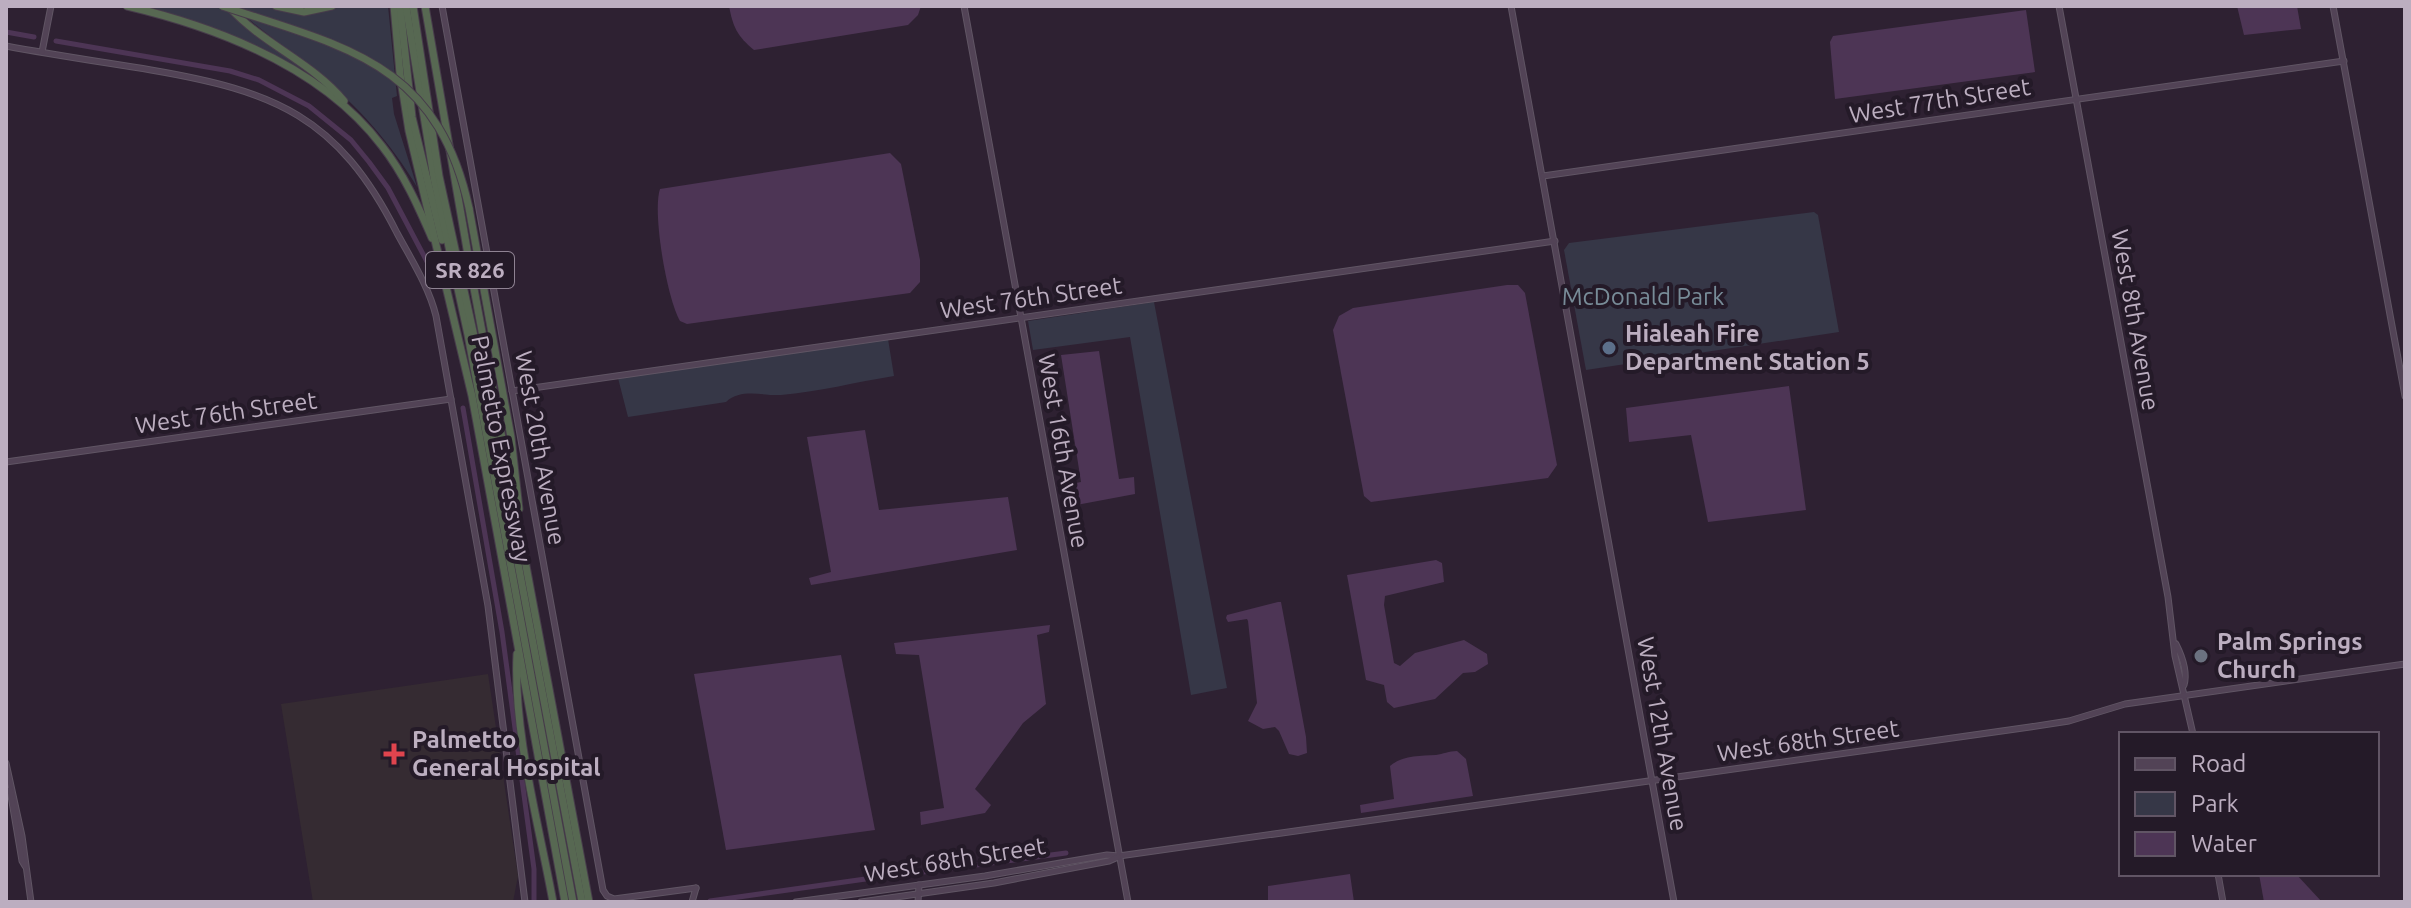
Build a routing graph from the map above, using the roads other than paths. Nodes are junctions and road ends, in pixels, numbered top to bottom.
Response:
1 (51, 6) edge
2 (127, 6) edge
3 (222, 6) edge
4 (229, 6) edge
5 (276, 6) edge
6 (332, 6) edge
7 (397, 6) edge
8 (406, 6) edge
9 (413, 6) edge
10 (425, 6) edge
11 (442, 6) edge
12 (964, 6) edge
13 (1511, 6) edge
14 (2059, 6) edge
15 (2333, 6) edge
16 (412, 19) junction
17 (6, 46) edge
18 (42, 52) junction
19 (2344, 61) junction
20 (2076, 99) junction
21 (356, 117) junction
22 (1543, 176) junction
23 (1555, 241) junction
24 (440, 254) junction
25 (1020, 317) junction
26 (472, 359) junction
27 (512, 391) junction
28 (2405, 396) edge
29 (451, 399) junction
30 (6, 462) edge
31 (519, 527) junction
32 (517, 640) junction
33 (2405, 664) edge
34 (2186, 696) junction
35 (2193, 732) edge
36 (6, 763) edge
37 (1652, 782) junction
38 (1119, 856) junction
39 (2218, 876) edge
40 (919, 885) junction
41 (916, 894) junction
42 (897, 897) junction
43 (31, 902) edge
44 (522, 902) edge
45 (551, 902) edge
46 (565, 902) edge
47 (573, 902) edge
48 (582, 902) edge
49 (589, 902) edge
50 (695, 902) edge
51 (796, 902) edge
52 (861, 902) edge
53 (907, 902) edge
54 (918, 902) edge
55 (1128, 902) edge
56 (1674, 902) edge
57 (2223, 902) edge

1 - 18 street
2 - 21 highway
3 - 31 highway, bridge
4 - 21 highway
5 - 6 highway
7 - 24 highway, Palmetto Expressway / SR 826
7 - 26 highway
8 - 16 highway
9 - 16 highway
10 - 31 highway, Palmetto Expressway / SR 826
11 - 27 street, West 20th Avenue
12 - 25 street, West 16th Avenue
13 - 22 street, West 12th Avenue
14 - 20 street, West 8th Avenue
15 - 19 street
16 - 26 highway
16 - 48 highway
17 - 18 street
18 - 29 street
19 - 20 street, West 77th Street
19 - 28 street
20 - 22 street, West 77th Street
20 - 34 street, West 8th Avenue
21 - 24 highway
22 - 23 street, West 12th Avenue
23 - 25 street, West 76th Street
23 - 37 street, West 12th Avenue
24 - 32 highway, Palmetto Expressway / SR 826
25 - 27 street, West 76th Street
25 - 38 street, West 16th Avenue
26 - 47 highway
27 - 50 street, West 20th Avenue
29 - 30 street, West 76th Street
29 - 44 street
31 - 49 highway, Palmetto Expressway / SR 826
32 - 45 highway
32 - 46 highway, Palmetto Expressway / SR 826
33 - 34 street, West 68th Street
34 - 35 street, West 8th Avenue
34 - 37 street, West 68th Street
36 - 43 street
37 - 38 street, West 68th Street
37 - 56 street, West 12th Avenue
38 - 40 street, West 68th Street
38 - 41 street, West 68th Street
38 - 55 street, West 16th Avenue
39 - 57 street
40 - 41 street
40 - 51 street, West 68th Street
41 - 42 street, West 68th Street
41 - 53 street
41 - 54 street
42 - 52 street, West 68th Street
42 - 53 street

